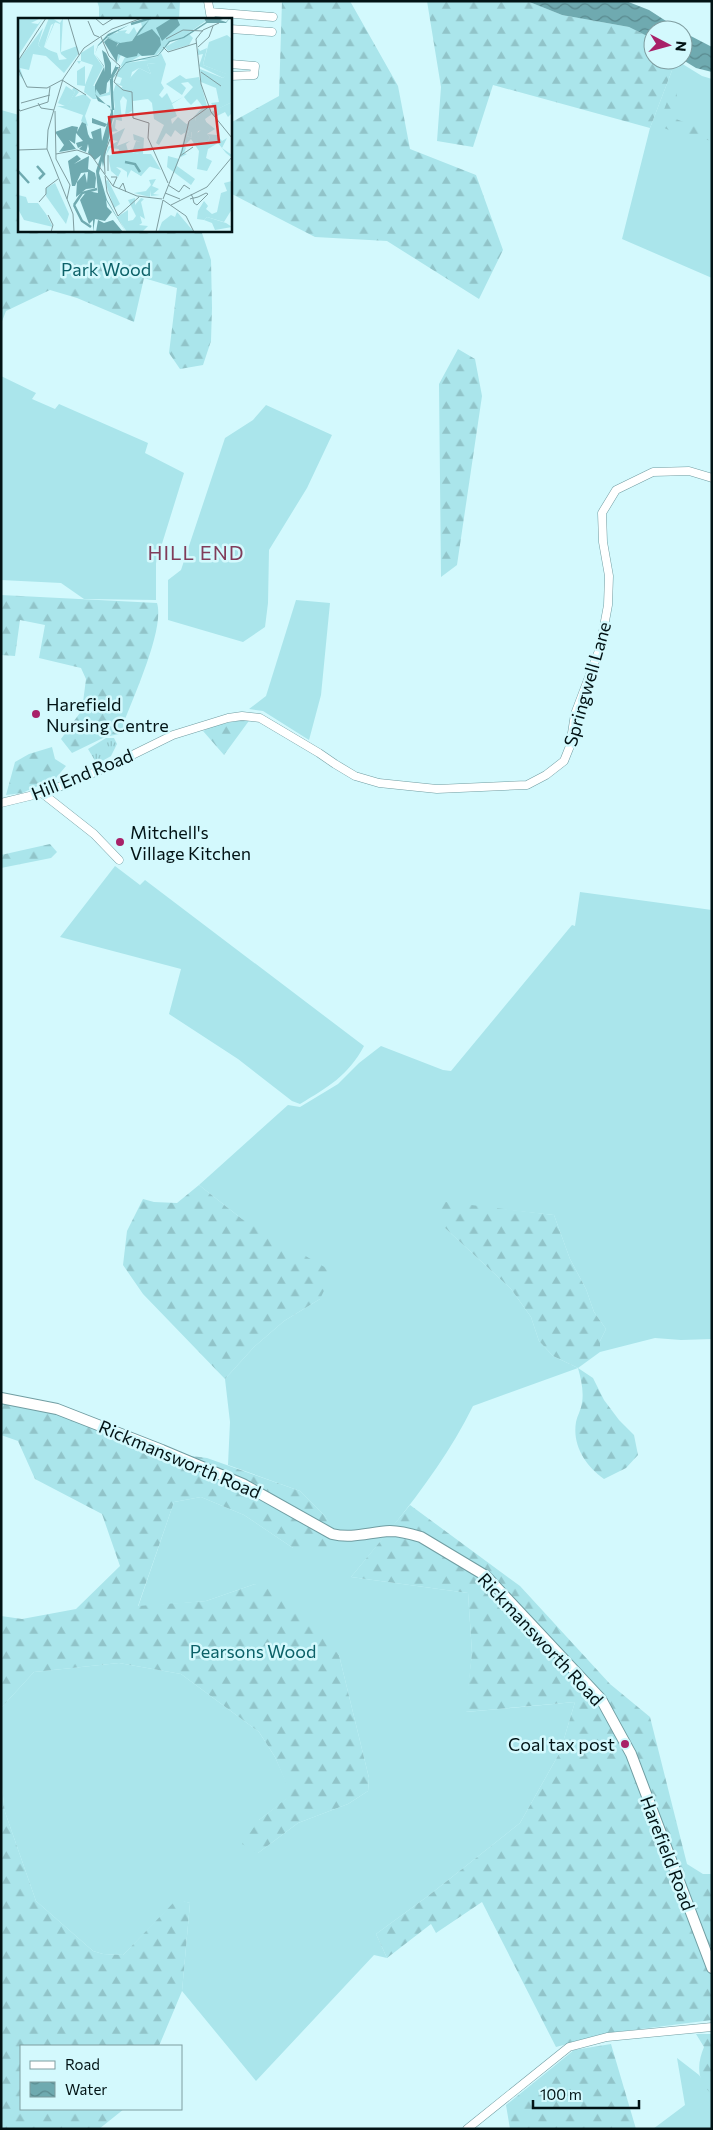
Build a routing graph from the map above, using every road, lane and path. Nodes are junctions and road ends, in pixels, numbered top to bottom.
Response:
1 (208, 1) edge
2 (211, 16) edge
3 (273, 17) dead end
4 (231, 29) edge
5 (272, 32) dead end
6 (231, 64) edge
7 (231, 76) edge
8 (712, 478) edge
9 (247, 716) joint
10 (42, 793) junction
11 (1, 803) edge
12 (119, 860) dead end
13 (1, 1398) edge
14 (635, 1766) joint
15 (712, 1968) edge
16 (712, 2027) edge
17 (467, 2129) edge

1 - 2 street
2 - 3 street
4 - 5 street
6 - 7 street
8 - 9 street, Springwell Lane
9 - 10 street, Hill End Road
10 - 11 street, Hill End Road
10 - 12 street
13 - 14 street, Rickmansworth Road
14 - 15 street, Harefield Road
16 - 17 street

